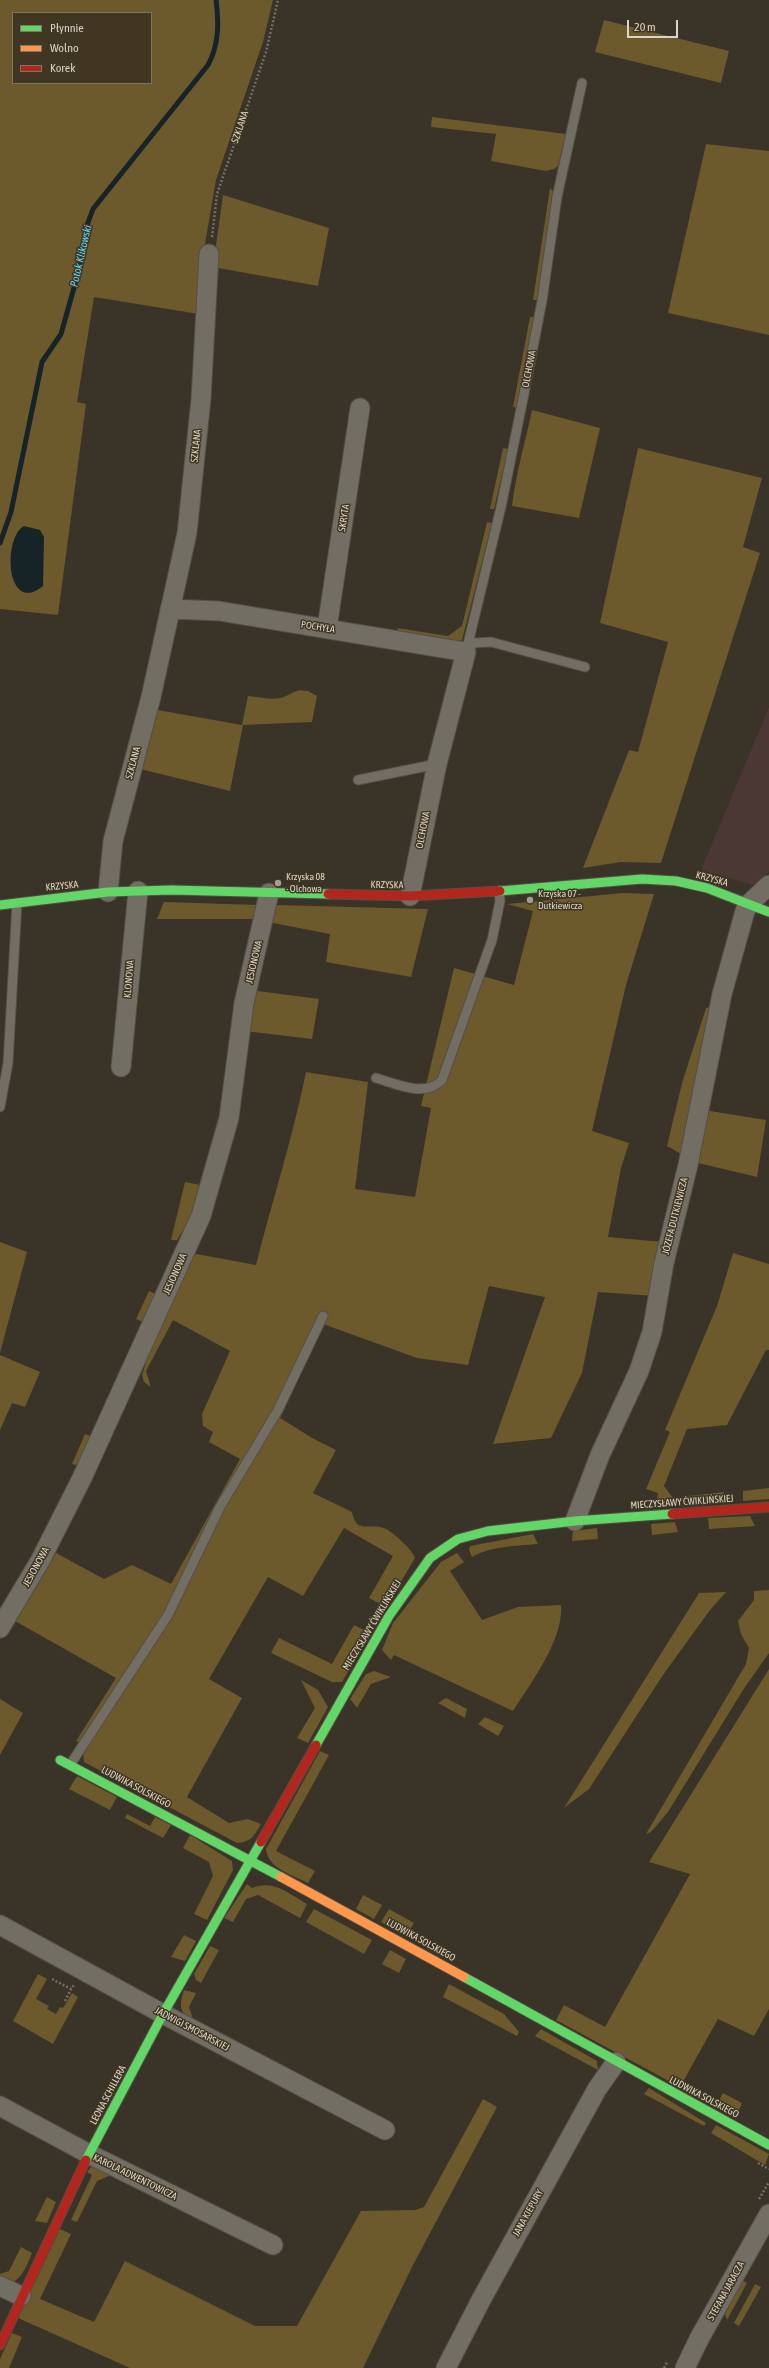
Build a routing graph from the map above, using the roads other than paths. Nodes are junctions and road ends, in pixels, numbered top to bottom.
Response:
1 (582, 83) dead end
2 (209, 254) road end
3 (360, 408) dead end
4 (170, 609) junction
5 (327, 628) junction
6 (466, 652) junction
7 (585, 667) dead end
8 (436, 764) junction
9 (358, 780) dead end
10 (769, 885) edge
11 (138, 891) junction
12 (499, 891) junction
13 (108, 892) junction
14 (270, 893) junction
15 (410, 896) junction
16 (17, 903) junction
17 (750, 903) junction
18 (0, 905) edge
19 (769, 912) edge
20 (121, 1067) dead end
21 (376, 1078) dead end
22 (0, 1107) edge
23 (323, 1316) dead end
24 (769, 1507) edge
25 (575, 1521) junction
26 (0, 1628) edge
27 (60, 1760) dead end
28 (70, 1765) junction
29 (249, 1862) junction
30 (0, 1924) edge
31 (163, 2014) junction
32 (616, 2062) junction
33 (0, 2106) edge
34 (386, 2130) dead end
35 (769, 2145) edge
36 (89, 2154) junction
37 (769, 2214) edge
38 (273, 2245) dead end
39 (0, 2286) edge
40 (22, 2296) junction
41 (0, 2345) edge
42 (446, 2368) edge
43 (685, 2368) edge

1 - 6 lane, OLCHOWA
2 - 4 street, SZKLANA
3 - 5 street, SKRYTA
4 - 5 street, POCHYŁA
4 - 13 street, SZKLANA
5 - 6 street, POCHYŁA
6 - 7 lane
6 - 8 street, OLCHOWA
8 - 9 lane
8 - 15 street, OLCHOWA
10 - 17 street
11 - 13 street, KRZYSKA
11 - 14 street, KRZYSKA
11 - 20 street, KLONOWA
12 - 15 street, KRZYSKA
12 - 17 street, KRZYSKA
12 - 21 lane
13 - 16 street, KRZYSKA
14 - 15 street, KRZYSKA
14 - 26 street, JESIONOWA
16 - 18 street, KRZYSKA
16 - 22 lane
17 - 19 street, KRZYSKA
17 - 25 street, JÓZEFA DUTKIEWICZA
23 - 28 lane
24 - 25 street, MIECZYSŁAWY ĆWIKLIŃSKIEJ
25 - 29 street, MIECZYSŁAWY ĆWIKLIŃSKIEJ
27 - 28 street, LUDWIKA SOLSKIEGO
28 - 29 street, LUDWIKA SOLSKIEGO
29 - 31 street, LEONA SCHILLERA
29 - 32 street, LUDWIKA SOLSKIEGO
30 - 31 street, JADWIGI SMOSARSKIEJ
31 - 34 street, JADWIGI SMOSARSKIEJ
31 - 36 street, LEONA SCHILLERA
32 - 35 street, LUDWIKA SOLSKIEGO
32 - 42 street, JANA KIEPURY
33 - 36 street, KAROLA ADWENTOWICZA
36 - 38 street, KAROLA ADWENTOWICZA
36 - 40 street, LEONA SCHILLERA
37 - 43 street, STEFANA JARACZA
39 - 40 street
40 - 41 street, LEONA SCHILLERA

